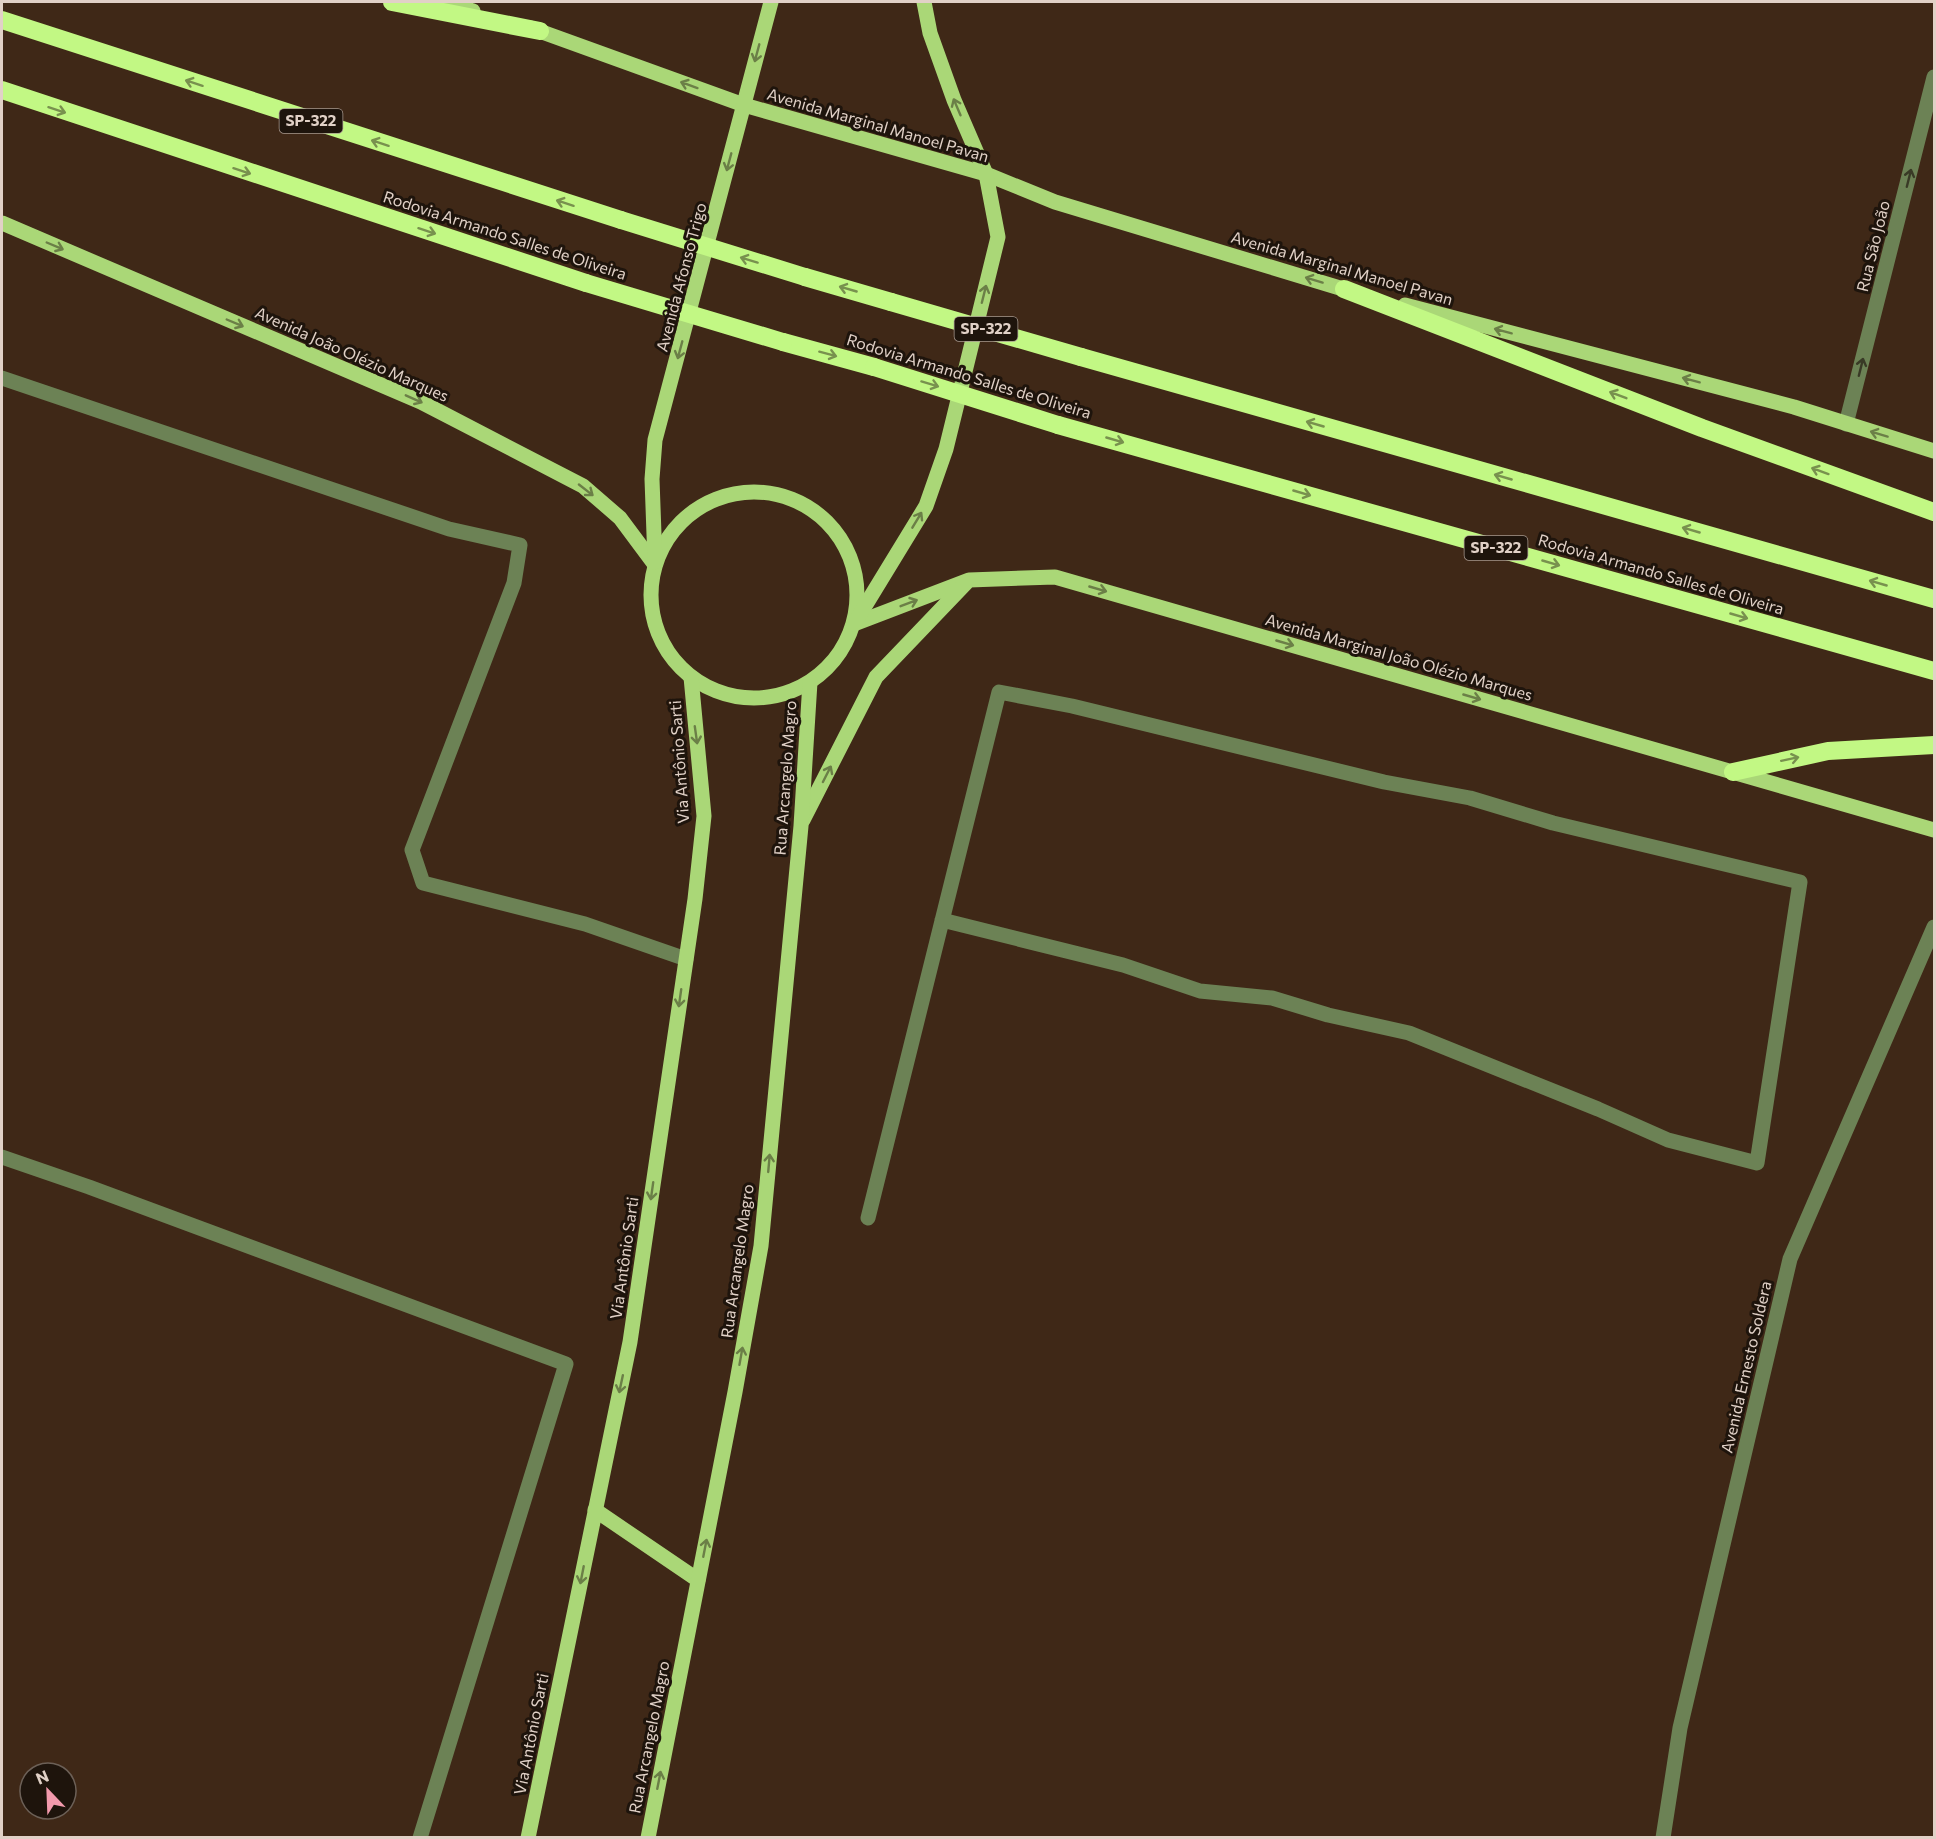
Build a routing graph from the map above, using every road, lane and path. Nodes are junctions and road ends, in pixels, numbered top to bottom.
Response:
1 (392, 2) edge
2 (443, 2) edge
3 (771, 2) edge
4 (924, 2) edge
5 (2, 20) edge
6 (540, 31) junction
7 (1935, 77) edge
8 (2, 90) edge
9 (744, 105) junction
10 (986, 174) junction
11 (2, 223) edge
12 (1344, 289) junction
13 (2, 378) edge
14 (1846, 424) junction
15 (1935, 451) edge
16 (1935, 512) edge
17 (655, 565) junction
18 (969, 580) junction
19 (1935, 599) edge
20 (854, 624) junction
21 (1935, 671) edge
22 (691, 677) junction
23 (810, 682) junction
24 (1935, 745) edge
25 (1733, 772) junction
26 (801, 826) junction
27 (1935, 830) edge
28 (942, 920) junction
29 (1935, 927) edge
30 (686, 958) junction
31 (2, 1157) edge
32 (868, 1218) dead end
33 (595, 1510) junction
34 (698, 1580) junction
35 (420, 1838) edge
36 (528, 1838) edge
37 (648, 1838) edge
38 (1663, 1838) edge

1 - 6 highway
2 - 6 main road, Avenida Marginal Manoel Pavan
3 -> 9 main road, Avenida Afonso Trigo
10 -> 4 main road
19 -> 5 highway, SP-322, bridge
9 -> 6 main road, Avenida Marginal Manoel Pavan
14 -> 7 street, Rua São João
8 -> 21 highway, Rodovia Armando Salles de Oliveira / SP-322, bridge
9 - 10 main road, Avenida Marginal Manoel Pavan
9 -> 17 main road, Avenida Afonso Trigo
12 -> 10 main road, Avenida Marginal Manoel Pavan
20 -> 10 main road
11 -> 17 main road, Avenida João Olézio Marques
14 -> 12 main road, Avenida Marginal Manoel Pavan
16 -> 12 highway
13 - 30 street
15 -> 14 main road, Avenida Marginal Manoel Pavan
17 - 20 main road
17 - 22 main road
20 -> 18 main road, Avenida Marginal João Olézio Marques
18 -> 25 main road, Avenida Marginal João Olézio Marques
26 -> 18 main road
20 - 23 main road
22 - 23 main road
22 -> 30 main road, Via Antônio Sarti
23 - 26 main road, Rua Arcangelo Magro
25 -> 24 highway
25 - 27 main road, Avenida Marginal João Olézio Marques
34 -> 26 main road, Rua Arcangelo Magro
28 - 28 street
28 - 32 street
29 - 38 street, Avenida Ernesto Soldera
30 -> 33 main road, Via Antônio Sarti
31 - 35 street
33 - 34 main road
33 -> 36 main road, Via Antônio Sarti
37 -> 34 main road, Rua Arcangelo Magro

